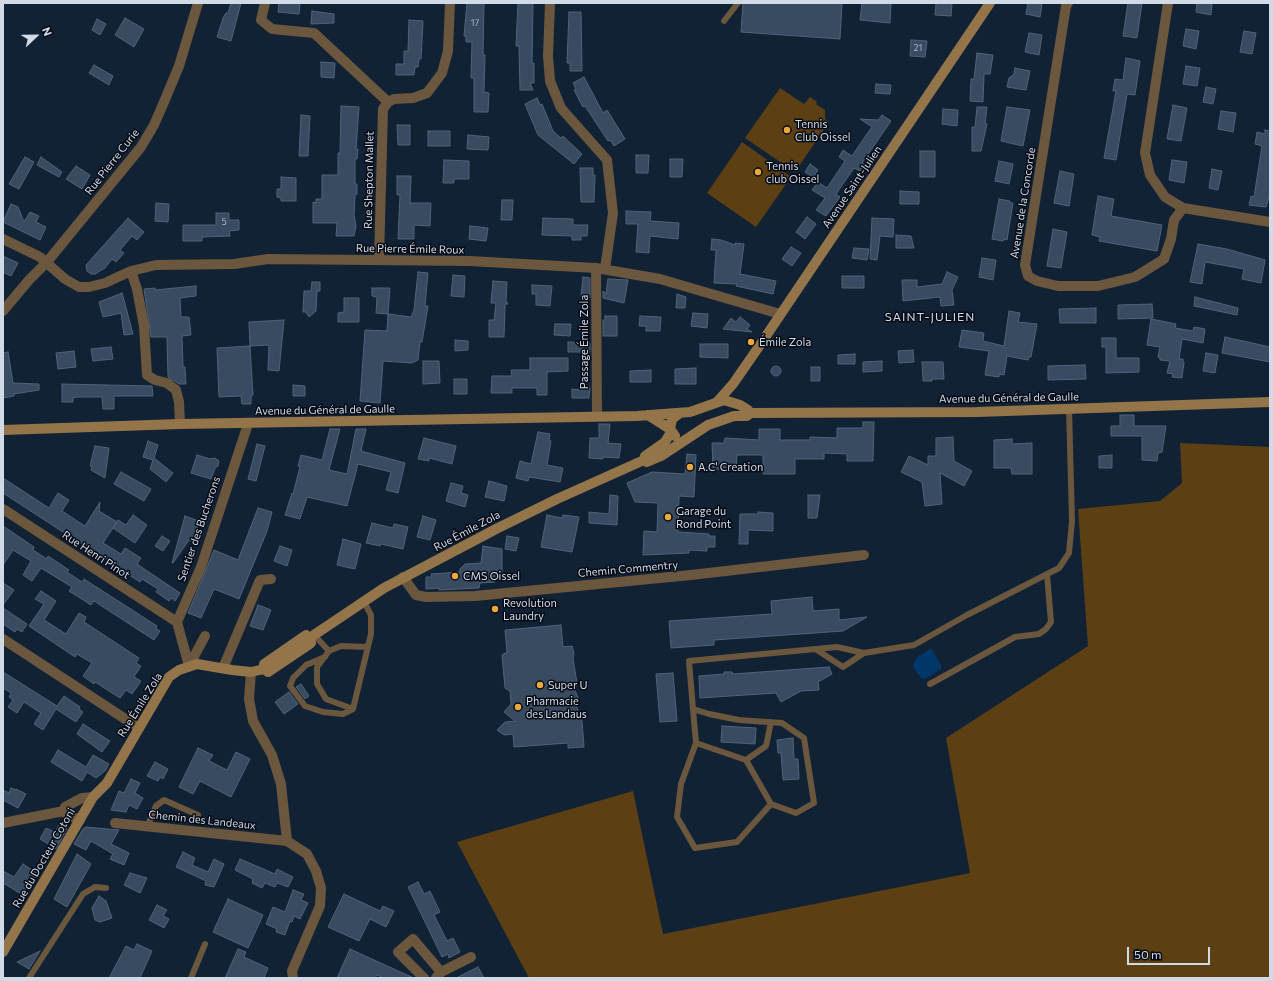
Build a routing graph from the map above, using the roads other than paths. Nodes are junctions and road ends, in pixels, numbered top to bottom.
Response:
1 (198, 3) edge
2 (265, 3) edge
3 (450, 3) edge
4 (550, 3) edge
5 (738, 3) edge
6 (990, 3) edge
7 (1068, 3) edge
8 (1168, 3) edge
9 (724, 21) dead end
10 (388, 102) junction
11 (1183, 208) junction
12 (1270, 222) edge
13 (3, 239) edge
14 (379, 260) junction
15 (47, 262) junction
16 (600, 269) junction
17 (131, 271) junction
18 (3, 311) edge
19 (780, 314) junction
20 (733, 384) junction
21 (717, 402) junction
22 (1270, 402) edge
23 (735, 404) junction
24 (1068, 408) junction
25 (680, 413) junction
26 (750, 413) junction
27 (648, 415) junction
28 (597, 416) junction
29 (734, 416) junction
30 (180, 424) junction
31 (248, 424) junction
32 (3, 430) edge
33 (670, 431) junction
34 (685, 439) junction
35 (644, 460) junction
36 (3, 509) edge
37 (864, 555) dead end
38 (1048, 574) junction
39 (403, 577) junction
40 (271, 579) dead end
41 (363, 600) junction
42 (177, 622) junction
43 (204, 636) dead end
44 (312, 636) junction
45 (3, 639) edge
46 (368, 647) junction
47 (817, 650) junction
48 (864, 653) junction
49 (327, 654) junction
50 (189, 666) junction
51 (223, 668) junction
52 (251, 672) junction
53 (930, 684) dead end
54 (352, 709) junction
55 (693, 709) junction
56 (771, 722) junction
57 (139, 728) junction
58 (696, 743) junction
59 (746, 760) junction
60 (93, 797) junction
61 (771, 804) junction
62 (64, 811) junction
63 (198, 815) dead end
64 (80, 820) junction
65 (3, 823) edge
66 (115, 823) dead end
67 (147, 827) junction
68 (287, 841) junction
69 (106, 888) dead end
70 (205, 944) dead end
71 (3, 952) edge
72 (471, 957) dead end
73 (438, 975) edge
74 (29, 978) edge
75 (190, 978) edge
76 (294, 978) edge
77 (424, 978) edge

1 - 15 street, Rue Pierre Curie
2 - 10 street
3 - 10 street
4 - 16 street, Passage Émile Zola
5 - 9 lane
6 - 19 main road, Avenue Saint-Julien
7 - 11 street, Avenue de la Concorde
8 - 11 street
10 - 14 street, Rue Shepton Mallet
11 - 12 street
13 - 15 street, Rue Pierre Émile Roux
14 - 16 street, Rue Pierre Émile Roux
14 - 17 street, Rue Pierre Émile Roux
15 - 17 street, Rue Pierre Émile Roux
15 - 18 street, Rue Pierre Curie
16 - 19 street, Rue Pierre Émile Roux
16 - 28 street, Passage Émile Zola
17 - 30 street
19 - 20 main road, Avenue Saint-Julien
20 - 21 main road, Avenue Saint-Julien
20 - 23 main road
21 - 23 main road, Avenue du Général de Gaulle
21 - 25 main road, Avenue du Général de Gaulle
22 - 24 main road, Avenue du Général de Gaulle
23 - 26 main road, Avenue du Général de Gaulle
23 - 29 main road
24 - 26 main road, Avenue du Général de Gaulle
24 - 38 lane
25 - 27 main road, Avenue du Général de Gaulle
25 - 33 main road
26 - 29 main road, Avenue du Général de Gaulle
27 - 28 main road, Avenue du Général de Gaulle
27 - 33 main road
28 - 31 main road, Avenue du Général de Gaulle
29 - 34 main road, Avenue du Général de Gaulle
30 - 31 main road, Avenue du Général de Gaulle
30 - 32 main road, Avenue du Général de Gaulle
31 - 42 street, Sentier des Bucherons
33 - 34 main road
33 - 35 main road, Rue Émile Zola
34 - 35 main road, Rue Émile Zola
35 - 39 main road, Rue Émile Zola
36 - 42 street, Rue Henri Pinot
37 - 39 street, Chemin Commentry
38 - 48 lane
38 - 53 lane
39 - 41 main road, Rue Émile Zola
40 - 51 street
41 - 44 main road, Rue Émile Zola
41 - 46 lane
42 - 50 street
43 - 50 street
44 - 49 lane
44 - 52 main road, Rue Émile Zola
45 - 57 street
46 - 49 lane
46 - 54 lane
47 - 48 lane
47 - 48 lane
47 - 55 lane
49 - 54 lane
49 - 54 lane
50 - 51 main road, Rue Émile Zola
50 - 57 main road, Rue Émile Zola
51 - 52 main road, Rue Émile Zola
52 - 68 street
55 - 56 lane
55 - 58 lane
56 - 59 lane
56 - 61 lane
57 - 60 main road, Rue Émile Zola
58 - 59 lane
58 - 61 lane
59 - 61 lane
60 - 62 street, Rue Émile Zola
60 - 64 main road, Rue du Docteur Cotoni
62 - 64 street
62 - 65 street, Rue Émile Zola
63 - 67 lane
64 - 71 main road, Rue du Docteur Cotoni
66 - 67 street, Chemin des Landeaux
67 - 68 street, Chemin des Landeaux
68 - 76 street
69 - 74 lane
70 - 75 lane
72 - 73 street
73 - 77 street

